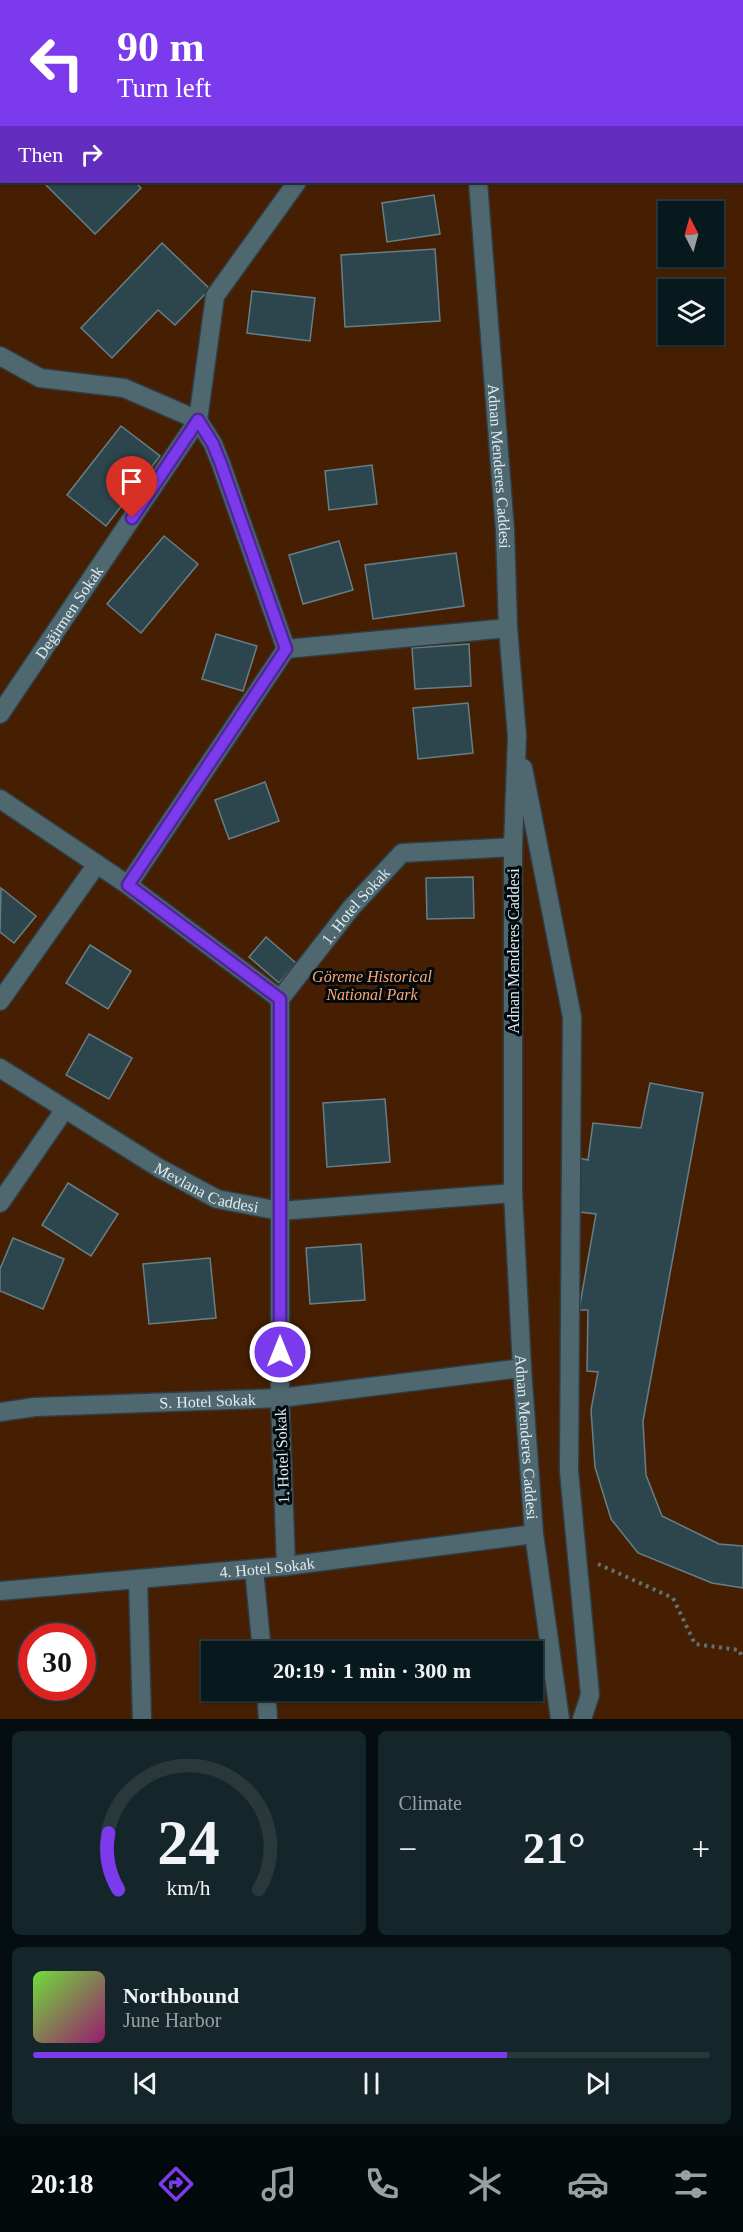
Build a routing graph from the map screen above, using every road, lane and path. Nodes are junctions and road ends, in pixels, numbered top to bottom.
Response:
1 (296, 183) edge
2 (478, 183) edge
3 (0, 356) edge
4 (198, 420) junction
5 (508, 628) junction
6 (286, 649) junction
7 (0, 714) edge
8 (517, 736) junction
9 (0, 799) edge
10 (513, 847) junction
11 (97, 864) junction
12 (128, 885) junction
13 (280, 999) junction
14 (0, 1001) edge
15 (0, 1068) edge
16 (65, 1109) junction
17 (513, 1192) junction
18 (0, 1203) edge
19 (280, 1211) junction
20 (522, 1368) junction
21 (280, 1398) junction
22 (0, 1412) edge
23 (534, 1534) junction
24 (577, 1563) junction
25 (286, 1566) junction
26 (254, 1569) junction
27 (138, 1579) junction
28 (0, 1591) edge
29 (261, 1641) edge
30 (743, 1659) edge
31 (267, 1701) edge
32 (142, 1719) edge
33 (268, 1719) edge
34 (560, 1719) edge
35 (582, 1719) edge

1 - 4 street
2 - 5 street, Adnan Menderes Caddesi
3 - 4 street
4 - 6 street
4 - 7 street, Değirmen Sokak
5 - 6 street
5 - 8 street, Adnan Menderes Caddesi
6 - 12 street
8 - 10 street, Adnan Menderes Caddesi
8 - 24 street
9 - 11 street
10 - 13 street, 1. Hotel Sokak
10 - 17 street, Adnan Menderes Caddesi
11 - 12 street
11 - 14 street
12 - 13 street
13 - 19 street, 1. Hotel Sokak
15 - 16 street, Mevlana Caddesi
16 - 18 street
16 - 19 street, Mevlana Caddesi
17 - 19 street, Mevlana Caddesi
17 - 20 street, Adnan Menderes Caddesi
19 - 21 street, 1. Hotel Sokak
20 - 21 street, S. Hotel Sokak
20 - 23 street, Adnan Menderes Caddesi
21 - 22 street, S. Hotel Sokak
21 - 25 street, 1. Hotel Sokak
23 - 25 street, 4. Hotel Sokak
23 - 34 street, Adnan Menderes Caddesi
24 - 30 path
24 - 35 street
25 - 26 street, 4. Hotel Sokak
26 - 27 street, 4. Hotel Sokak
26 - 29 street
27 - 28 street, 4. Hotel Sokak
27 - 32 street
31 - 33 street

